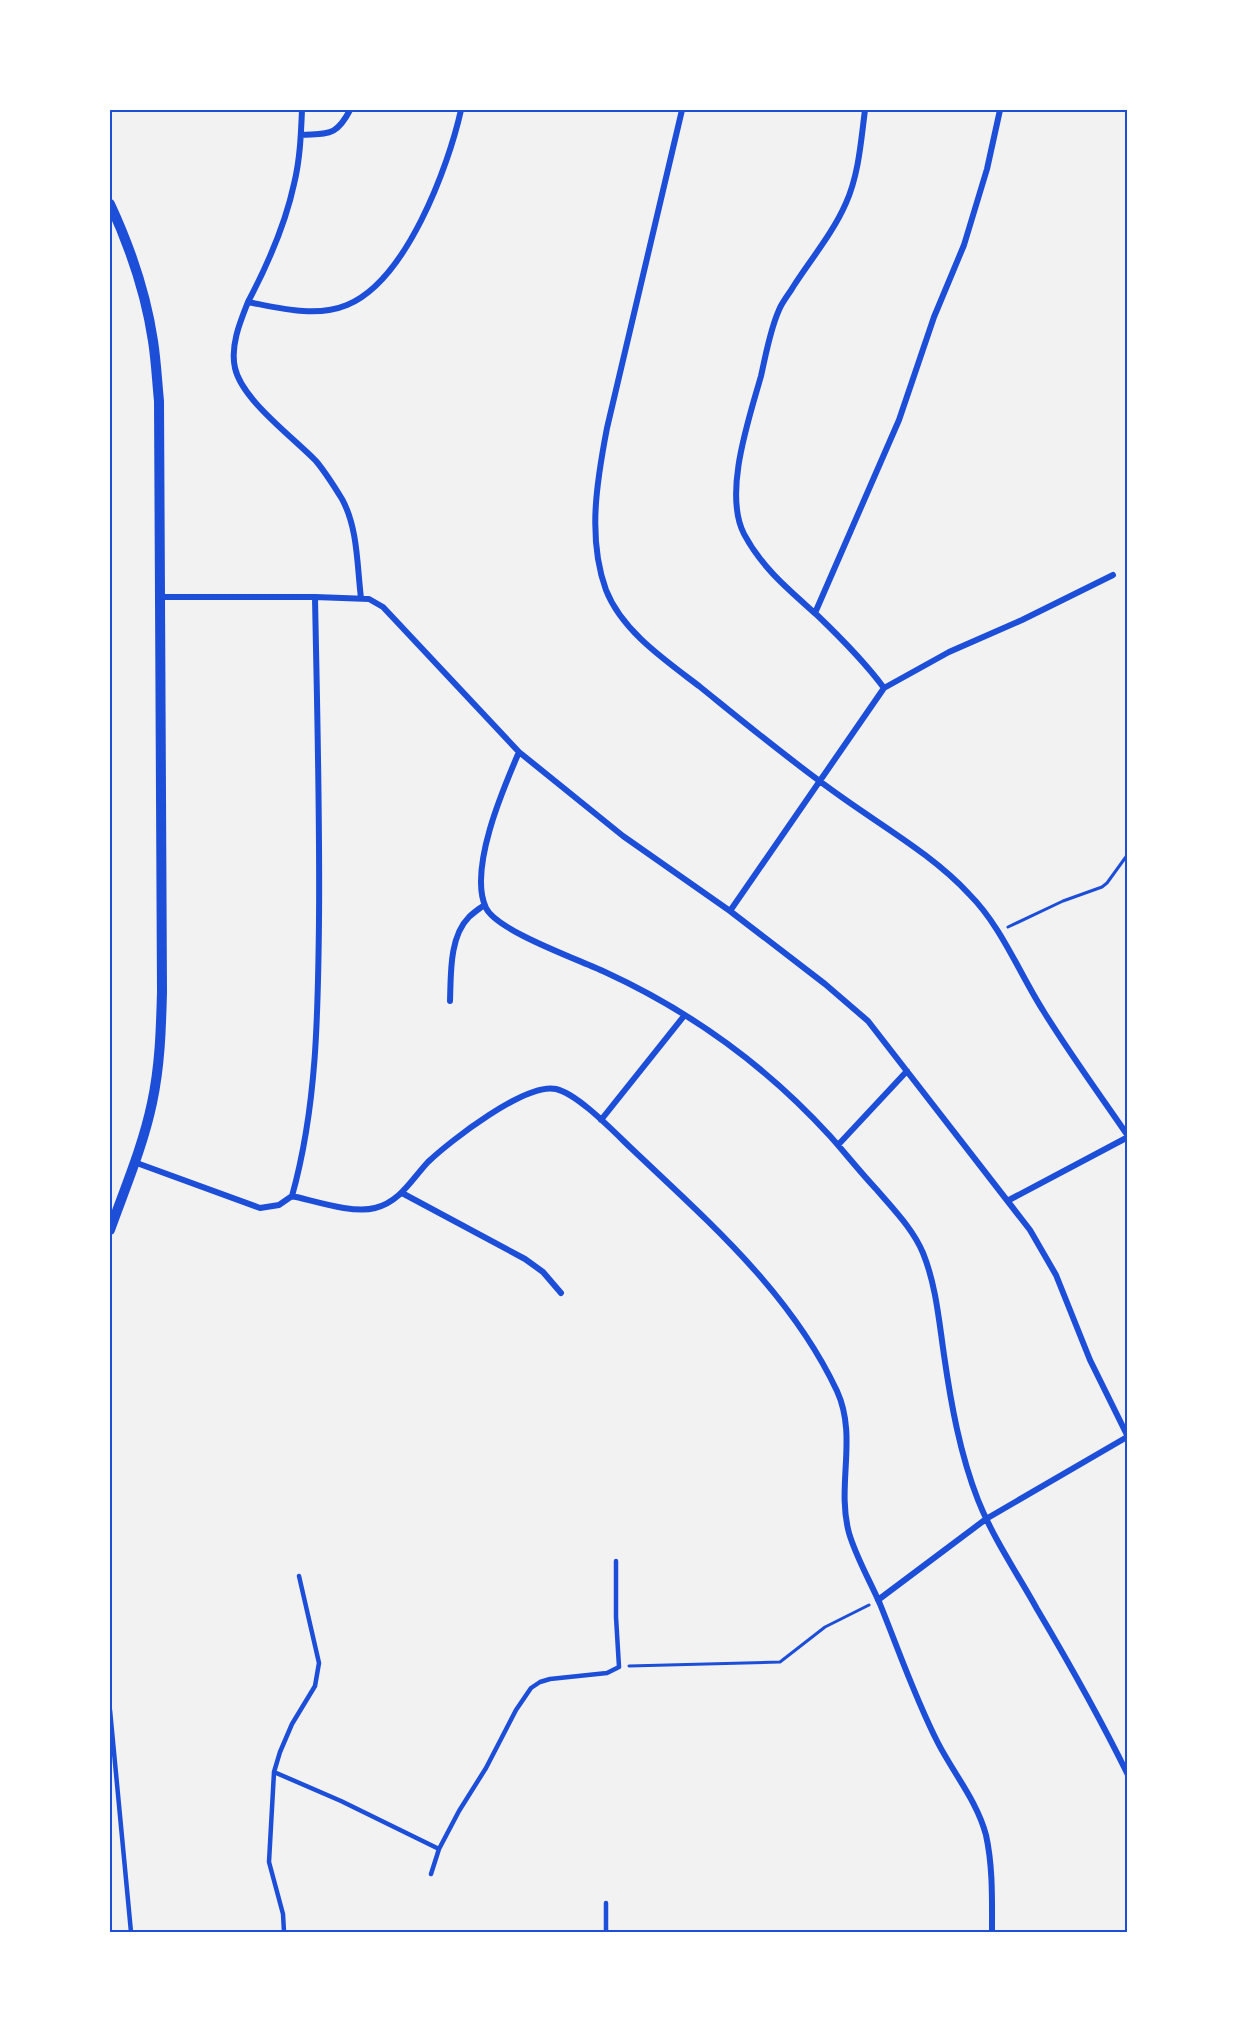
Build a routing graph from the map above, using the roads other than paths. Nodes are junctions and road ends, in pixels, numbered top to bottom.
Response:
1 (302, 110) edge
2 (350, 110) edge
3 (461, 110) edge
4 (682, 110) edge
5 (865, 110) edge
6 (1000, 110) edge
7 (300, 135) junction
8 (110, 204) edge
9 (248, 302) junction
10 (1113, 575) dead end
11 (159, 597) junction
12 (315, 597) junction
13 (361, 598) junction
14 (815, 613) junction
15 (884, 688) junction
16 (519, 752) junction
17 (819, 781) junction
18 (484, 905) junction
19 (730, 911) junction
20 (450, 1001) dead end
21 (684, 1016) junction
22 (907, 1071) junction
23 (601, 1120) junction
24 (1128, 1136) edge
25 (838, 1145) junction
26 (134, 1162) junction
27 (402, 1193) junction
28 (292, 1196) junction
29 (1009, 1200) junction
30 (110, 1230) edge
31 (561, 1293) dead end
32 (1127, 1437) edge
33 (986, 1520) junction
34 (616, 1561) dead end
35 (299, 1576) dead end
36 (878, 1600) junction
37 (110, 1710) edge
38 (274, 1773) junction
39 (1128, 1775) edge
40 (439, 1849) junction
41 (431, 1874) dead end
42 (606, 1903) dead end
43 (131, 1932) edge
44 (284, 1932) edge
45 (606, 1932) edge
46 (992, 1932) edge

1 - 7 street
2 - 7 street
3 - 9 street
4 - 17 street
5 - 14 street
6 - 14 street
7 - 9 street
8 - 11 street
9 - 13 street
10 - 15 street
11 - 12 street
11 - 26 street
12 - 13 street
12 - 28 street
13 - 16 street
14 - 15 street
15 - 17 street
16 - 18 street
16 - 19 street
17 - 19 street
17 - 24 street
18 - 20 street
18 - 21 street
19 - 22 street
21 - 23 street
21 - 25 street
22 - 25 street
22 - 29 street
23 - 27 street
23 - 36 street
24 - 29 street
25 - 33 street
26 - 28 street
26 - 30 street
27 - 28 street
27 - 31 street
29 - 32 street
32 - 33 street
33 - 36 street
33 - 39 street
34 - 40 lane
35 - 38 lane
36 - 46 street
37 - 43 lane
38 - 40 lane
38 - 44 lane
40 - 41 lane
42 - 45 lane

